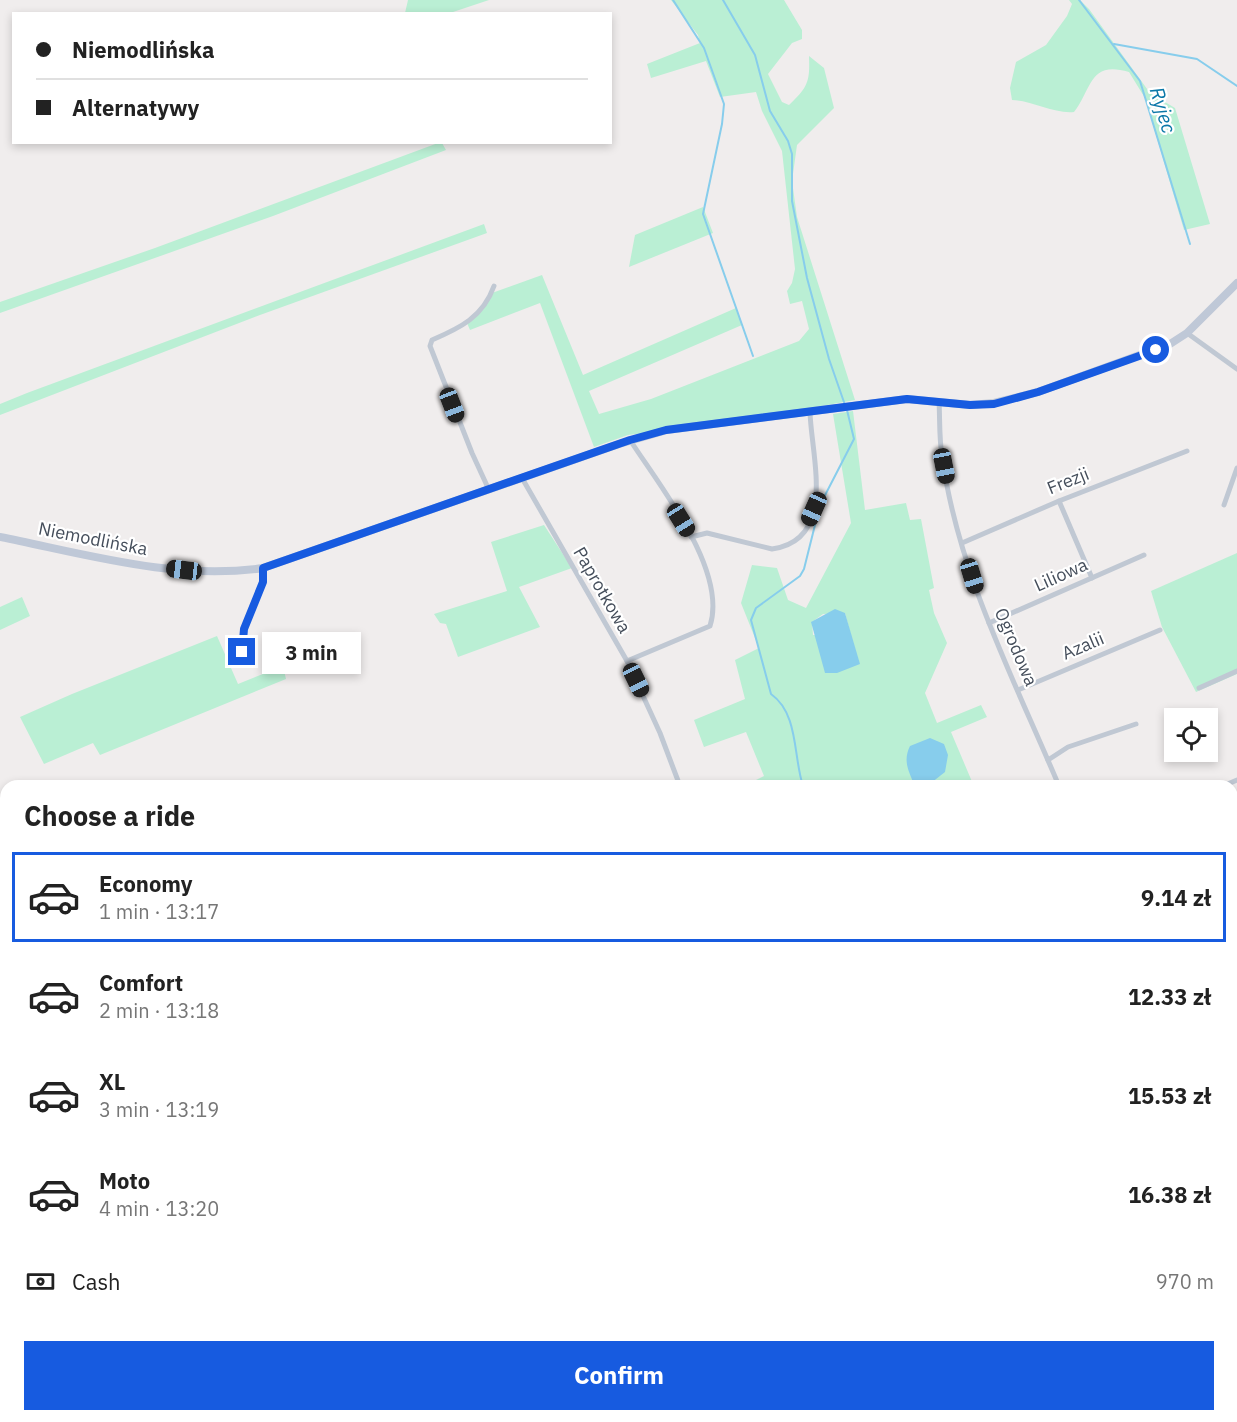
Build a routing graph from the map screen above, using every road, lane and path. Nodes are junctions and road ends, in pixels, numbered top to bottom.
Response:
1 (1237, 283) edge
2 (494, 286) dead end
3 (1187, 333) junction
4 (1237, 369) edge
5 (939, 401) junction
6 (810, 412) junction
7 (630, 440) junction
8 (1187, 451) dead end
9 (1237, 468) edge
10 (522, 478) junction
11 (489, 489) junction
12 (1059, 501) junction
13 (1224, 505) dead end
14 (0, 537) edge
15 (691, 537) junction
16 (962, 543) junction
17 (1144, 555) dead end
18 (263, 568) junction
19 (1092, 578) junction
20 (989, 623) junction
21 (1160, 630) dead end
22 (242, 652) dead end
23 (627, 661) junction
24 (1237, 671) edge
25 (1199, 688) dead end
26 (1018, 690) junction
27 (1136, 724) dead end
28 (1048, 760) junction
29 (678, 780) edge
30 (1056, 780) edge

1 - 3 main road, Niemodlińska
2 - 11 street
3 - 4 street
3 - 5 main road, Niemodlińska
5 - 6 main road, Niemodlińska
5 - 16 street, Ogrodowa
6 - 7 main road, Niemodlińska
6 - 15 street
7 - 10 main road, Niemodlińska
7 - 15 street
8 - 12 street, Frezji
9 - 13 street
10 - 11 main road, Niemodlińska
10 - 23 street, Paprotkowa
11 - 18 main road, Niemodlińska
12 - 16 street, Frezji
12 - 19 street
14 - 18 main road, Niemodlińska
15 - 23 street
16 - 20 street, Ogrodowa
17 - 19 street, Liliowa
18 - 22 street
19 - 20 street, Liliowa
20 - 26 street, Ogrodowa
21 - 26 street, Azalii
23 - 29 street, Paprotkowa
24 - 25 street
26 - 28 street, Ogrodowa
27 - 28 street
28 - 30 street, Ogrodowa

